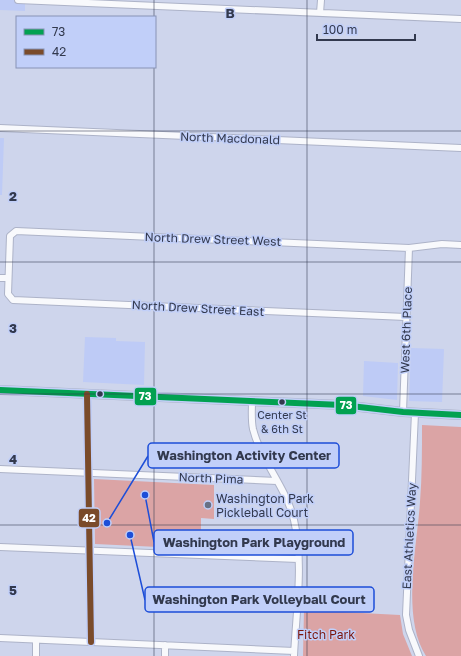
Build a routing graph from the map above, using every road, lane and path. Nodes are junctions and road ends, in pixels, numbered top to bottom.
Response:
1 (18, 0) edge
2 (321, 0) edge
3 (126, 2) edge
4 (320, 13) junction
5 (461, 19) edge
6 (0, 128) edge
7 (461, 148) edge
8 (461, 245) edge
9 (409, 248) junction
10 (0, 278) edge
11 (8, 278) junction
12 (406, 317) junction
13 (0, 390) edge
14 (87, 394) junction
15 (252, 402) junction
16 (403, 412) junction
17 (415, 413) junction
18 (461, 415) edge
19 (0, 469) edge
20 (88, 473) junction
21 (277, 481) junction
22 (0, 547) edge
23 (90, 550) junction
24 (298, 559) junction
25 (0, 638) edge
26 (36, 640) junction
27 (92, 642) junction
28 (165, 645) junction
29 (294, 653) edge
30 (36, 656) edge
31 (165, 656) edge
32 (419, 656) edge

1 - 3 street
2 - 4 street
3 - 4 street
4 - 5 street
6 - 7 street, North Macdonald
8 - 9 street, North Drew Street West
9 - 11 street, North Drew Street West
9 - 12 street, West 6th Place
10 - 11 street
11 - 12 street, North Drew Street East
12 - 16 street, West 6th Place
13 - 14 street
14 - 15 street
14 - 20 street
15 - 16 street
15 - 21 street
16 - 17 street
17 - 18 street
17 - 32 street, East Athletics Way
19 - 20 street, North Pima
20 - 21 street, North Pima
20 - 23 street
21 - 24 street
22 - 23 street
23 - 24 street
23 - 27 street
24 - 29 street
25 - 26 street
26 - 27 street
26 - 30 street
27 - 28 street
28 - 29 street
28 - 31 street

